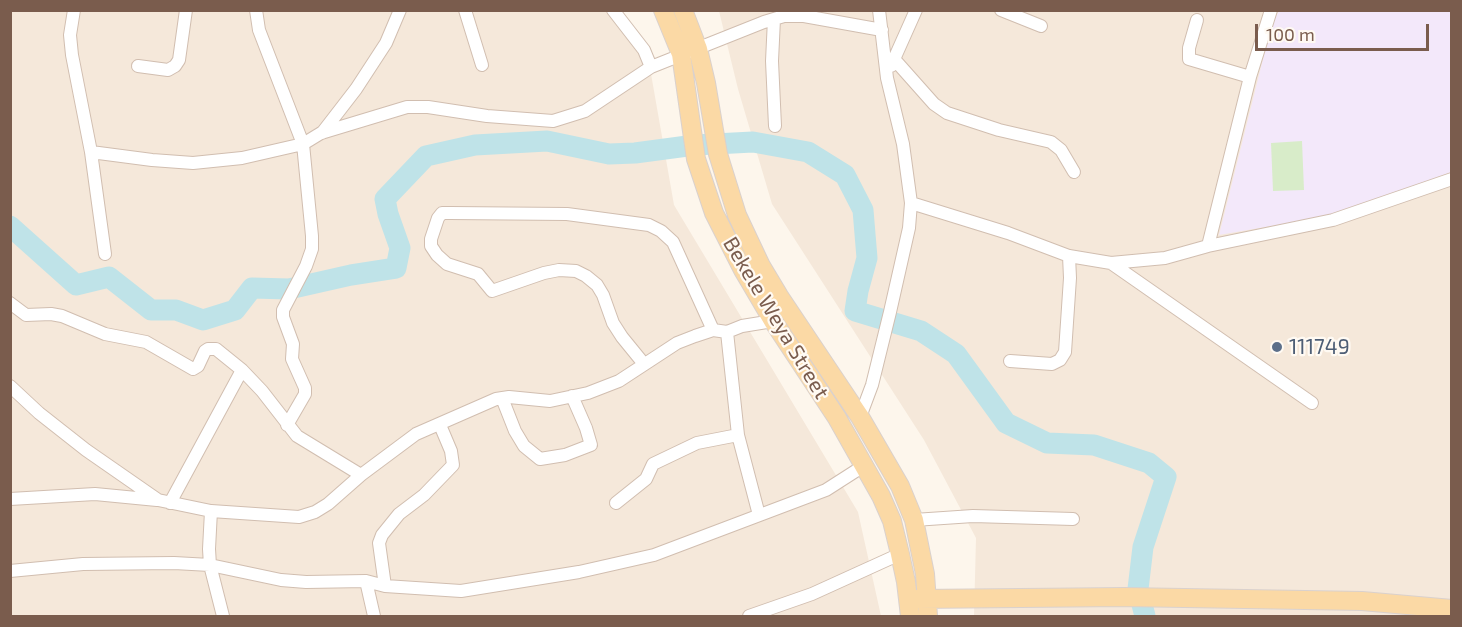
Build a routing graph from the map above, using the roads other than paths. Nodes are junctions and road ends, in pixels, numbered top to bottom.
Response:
1 (74, 10) edge
2 (186, 10) edge
3 (256, 10) edge
4 (400, 10) edge
5 (465, 10) edge
6 (612, 10) edge
7 (663, 10) edge
8 (682, 10) edge
9 (879, 10) edge
10 (916, 10) edge
11 (1001, 10) edge
12 (1271, 10) edge
13 (781, 15) edge
14 (1197, 20) dead end
15 (1041, 26) dead end
16 (882, 30) junction
17 (689, 52) junction
18 (894, 59) junction
19 (482, 65) dead end
20 (138, 66) dead end
21 (651, 67) junction
22 (1250, 77) junction
23 (887, 78) junction
24 (776, 126) dead end
25 (321, 133) junction
26 (303, 144) junction
27 (91, 152) junction
28 (1074, 172) dead end
29 (1452, 179) edge
30 (911, 203) junction
31 (1208, 246) junction
32 (105, 254) dead end
33 (1069, 255) junction
34 (1111, 263) junction
35 (10, 303) edge
36 (773, 321) junction
37 (713, 330) junction
38 (726, 332) junction
39 (1010, 362) dead end
40 (644, 364) junction
41 (242, 370) junction
42 (10, 386) edge
43 (572, 396) junction
44 (502, 398) junction
45 (1312, 403) dead end
46 (860, 417) junction
47 (287, 425) junction
48 (440, 425) junction
49 (738, 435) junction
50 (865, 465) junction
51 (361, 475) junction
52 (10, 499) edge
53 (164, 502) junction
54 (616, 503) dead end
55 (211, 511) junction
56 (759, 515) junction
57 (1073, 519) dead end
58 (914, 520) junction
59 (900, 554) junction
60 (210, 565) junction
61 (10, 571) edge
62 (925, 574) junction
63 (366, 581) junction
64 (385, 586) junction
65 (965, 598) junction
66 (928, 607) edge
67 (909, 608) edge
68 (1452, 609) edge
69 (223, 616) edge
70 (375, 616) edge
71 (749, 616) edge

1 - 27 street
2 - 20 street
3 - 26 street
4 - 25 street
5 - 19 street
6 - 21 street
7 - 17 main road, Bekele Weya Street
8 - 17 main road
9 - 16 street
10 - 18 street
11 - 15 street
12 - 22 street
13 - 16 street
13 - 17 street
13 - 24 street
14 - 22 street
16 - 23 street
17 - 21 street
17 - 36 main road, Bekele Weya Street
17 - 46 main road
18 - 23 street
18 - 28 street
21 - 25 street
22 - 31 street
23 - 30 street
25 - 26 street
26 - 27 street
26 - 47 street
27 - 32 street
29 - 31 street
30 - 33 street
30 - 46 street
31 - 34 street
33 - 34 street
33 - 39 street
34 - 45 street
35 - 41 street
36 - 38 street
36 - 50 main road, Bekele Weya Street
37 - 38 street
37 - 40 street
37 - 40 street
38 - 49 street
40 - 43 street
41 - 47 street
41 - 53 street
42 - 53 street
43 - 44 street
43 - 44 street
44 - 48 street
46 - 58 main road
47 - 51 street
48 - 51 street
48 - 64 street
49 - 54 street
49 - 56 street
50 - 56 street
50 - 59 main road, Bekele Weya Street
51 - 55 street
52 - 53 street
53 - 55 street
55 - 60 street
56 - 64 street
57 - 58 street
58 - 62 main road
59 - 67 main road, Bekele Weya Street
59 - 71 street
60 - 61 street
60 - 63 street
60 - 69 street
62 - 65 main road
62 - 66 main road
63 - 64 street
63 - 70 street
65 - 66 main road
65 - 68 main road
66 - 67 main road

